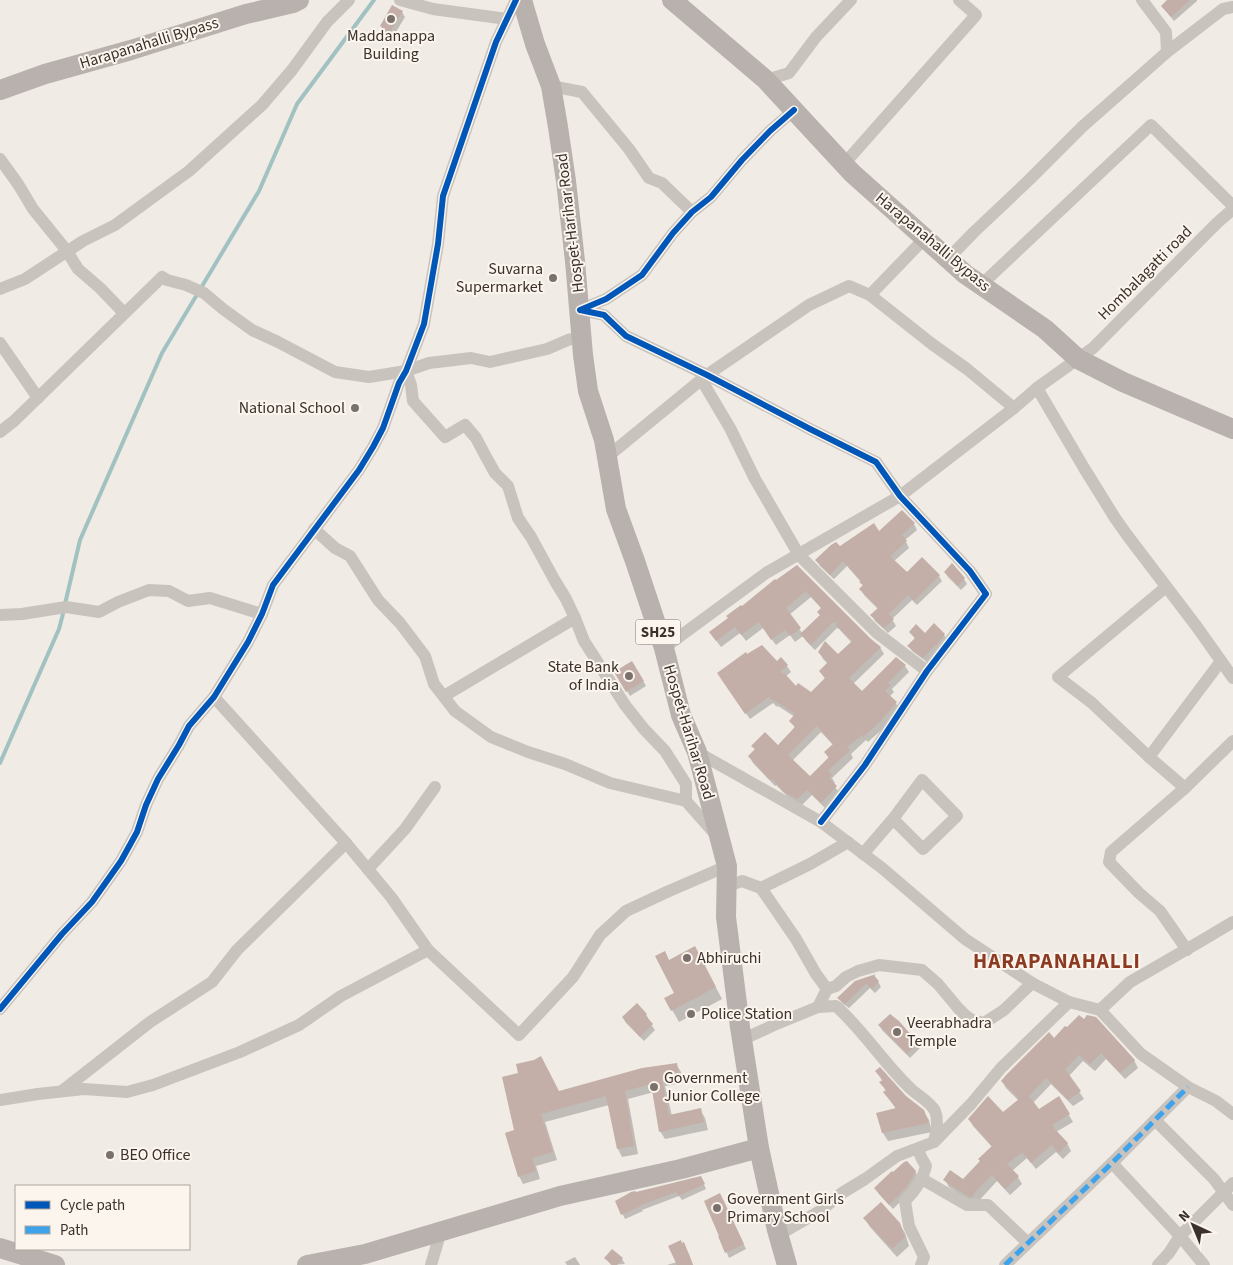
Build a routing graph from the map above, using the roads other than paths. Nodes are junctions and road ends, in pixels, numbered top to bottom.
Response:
1 (299, 0) edge
2 (348, 0) edge
3 (400, 0) edge
4 (516, 0) edge
5 (522, 0) edge
6 (672, 0) edge
7 (851, 0) edge
8 (959, 0) edge
9 (1142, 0) edge
10 (1225, 5) edge
11 (507, 19) junction
12 (1167, 52) junction
13 (766, 80) junction
14 (551, 86) junction
15 (0, 90) edge
16 (794, 110) junction
17 (0, 159) edge
18 (844, 164) junction
19 (1233, 207) edge
20 (692, 212) junction
21 (925, 238) junction
22 (67, 251) junction
23 (948, 259) junction
24 (981, 285) junction
25 (0, 290) edge
26 (870, 295) junction
27 (580, 310) junction
28 (124, 313) junction
29 (582, 336) junction
30 (0, 343) edge
31 (1078, 359) junction
32 (406, 371) junction
33 (704, 377) junction
34 (1037, 388) junction
35 (38, 398) junction
36 (1014, 408) junction
37 (1233, 429) edge
38 (0, 432) edge
39 (607, 457) junction
40 (900, 496) junction
41 (314, 530) junction
42 (799, 555) junction
43 (1166, 587) junction
44 (262, 614) junction
45 (0, 615) edge
46 (575, 618) junction
47 (664, 648) junction
48 (1221, 661) junction
49 (927, 671) junction
50 (1233, 678) edge
51 (444, 696) junction
52 (214, 697) junction
53 (1233, 741) edge
54 (697, 752) junction
55 (1149, 757) junction
56 (436, 786) dead end
57 (1185, 788) junction
58 (686, 801) junction
59 (893, 819) junction
60 (821, 822) junction
61 (721, 841) junction
62 (346, 842) junction
63 (848, 842) junction
64 (863, 854) junction
65 (728, 866) junction
66 (368, 869) junction
67 (726, 887) junction
68 (760, 888) junction
69 (1233, 922) edge
70 (428, 950) junction
71 (1187, 950) junction
72 (1032, 983) junction
73 (827, 989) junction
74 (1069, 1002) junction
75 (818, 1006) junction
76 (0, 1008) edge
77 (1100, 1010) junction
78 (742, 1041) junction
79 (1188, 1087) junction
80 (61, 1092) junction
81 (0, 1100) edge
82 (1233, 1114) edge
83 (1155, 1120) junction
84 (934, 1142) junction
85 (759, 1148) junction
86 (918, 1149) junction
87 (1112, 1163) junction
88 (922, 1179) junction
89 (1228, 1187) edge
90 (1233, 1205) edge
91 (777, 1230) junction
92 (440, 1231) junction
93 (1180, 1236) junction
94 (1028, 1243) junction
95 (0, 1248) edge
96 (55, 1265) edge
97 (306, 1265) edge
98 (431, 1265) edge
99 (787, 1265) edge
100 (921, 1265) edge
101 (1005, 1265) edge
102 (1158, 1265) edge
103 (1204, 1265) edge

1 - 15 main road, Harapanahalli Bypass
2 - 22 street
3 - 11 street
4 - 11 street
5 - 14 main road, Hospet-Harihar Road / SH25
6 - 13 main road, Harapanahalli Bypass
7 - 13 street
8 - 18 street
9 - 12 street
10 - 12 street
11 - 32 street
12 - 23 street
13 - 16 main road, Harapanahalli Bypass
14 - 20 street
14 - 27 main road, Hospet-Harihar Road / SH25
16 - 18 main road, Harapanahalli Bypass
16 - 20 street
17 - 22 street
18 - 21 main road, Harapanahalli Bypass
19 - 24 street
19 - 31 street, Hombalagatti road
20 - 27 street
21 - 23 main road, Harapanahalli Bypass
21 - 26 street
22 - 25 street
22 - 28 street
23 - 24 main road, Harapanahalli Bypass
24 - 31 main road, Harapanahalli Bypass
26 - 33 street
26 - 36 street
27 - 29 main road, Hospet-Harihar Road / SH25
27 - 33 street
28 - 32 street
28 - 35 street
29 - 32 street
29 - 39 main road, Hospet-Harihar Road / SH25
30 - 35 street
31 - 34 street, Hombalagatti road
31 - 37 main road, Harapanahalli Bypass
32 - 41 street
32 - 46 street
33 - 39 street
33 - 40 street
33 - 42 street
34 - 36 street, Hombalagatti road
34 - 43 street
35 - 38 street
36 - 40 street, Hombalagatti road
39 - 47 main road, Hospet-Harihar Road / SH25
40 - 42 street, Hombalagatti road
40 - 49 street
41 - 44 street
41 - 51 street
42 - 47 street, Hombalagatti road
42 - 49 street
43 - 48 street
43 - 55 street
44 - 45 street
44 - 52 street
46 - 51 street
46 - 58 street
47 - 54 main road, Hospet-Harihar Road / SH25
48 - 50 street
48 - 55 street
49 - 60 street
51 - 58 street
52 - 62 street
52 - 76 street
53 - 57 street
54 - 60 street
54 - 61 main road, Hospet-Harihar Road / SH25
55 - 57 street
56 - 66 street
57 - 71 street
58 - 61 street
59 - 59 street
59 - 64 street
60 - 63 street
61 - 65 main road, Hospet-Harihar Road / SH25
62 - 66 street
62 - 80 street
63 - 64 street
63 - 68 street
64 - 72 street
65 - 67 main road, Hospet-Harihar Road / SH25
65 - 70 street
66 - 70 street
67 - 68 street
67 - 78 main road, Hospet-Harihar Road / SH25
68 - 73 street
69 - 71 street
70 - 80 street
71 - 77 street
72 - 73 street
72 - 74 street
73 - 75 street
74 - 77 street
74 - 84 street
75 - 78 street
75 - 84 street
77 - 79 street
78 - 85 main road, Hospet-Harihar Road / SH25
79 - 82 street
79 - 83 street
80 - 81 street
83 - 87 street
83 - 89 street
84 - 86 street
85 - 91 main road, Hospet-Harihar Road / SH25
85 - 92 main road
86 - 88 street
86 - 91 street
87 - 93 street
87 - 94 street
88 - 94 street
88 - 100 street
89 - 90 street
89 - 93 street
91 - 99 main road, Hospet-Harihar Road / SH25
92 - 97 main road
92 - 98 street
93 - 102 street
93 - 103 street
94 - 101 street
95 - 96 main road

